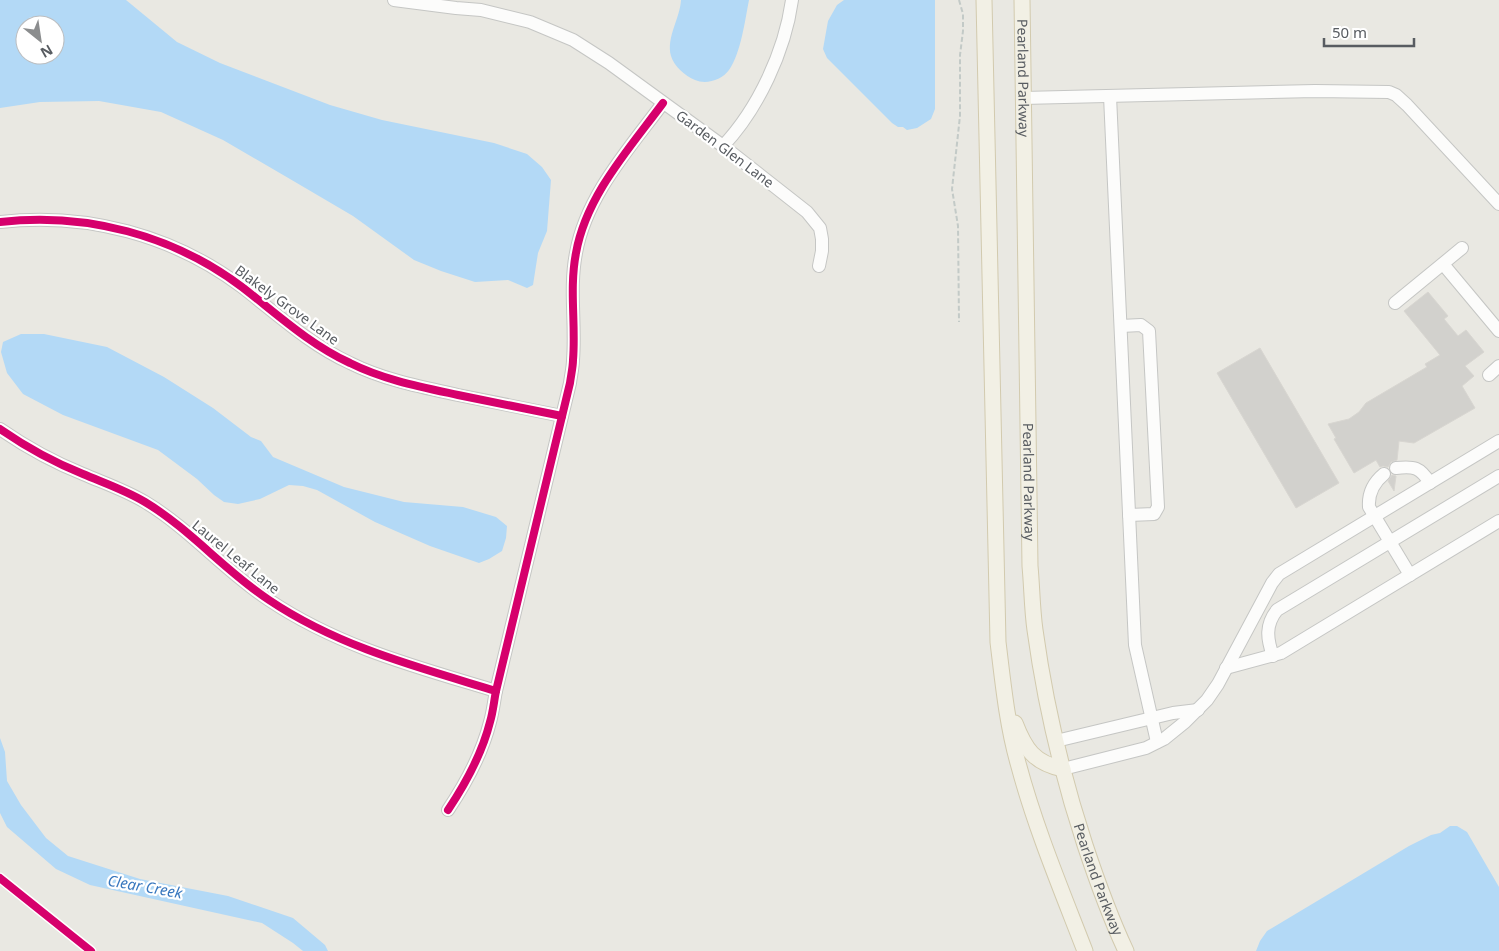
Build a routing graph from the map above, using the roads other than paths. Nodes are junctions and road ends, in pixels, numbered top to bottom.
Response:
1 (394, 0) edge
2 (792, 0) edge
3 (984, 0) edge
4 (1022, 0) edge
5 (1110, 96) junction
6 (1024, 98) junction
7 (663, 103) junction
8 (723, 146) junction
9 (1499, 204) edge
10 (0, 222) edge
11 (1462, 248) dead end
12 (1443, 264) junction
13 (819, 266) dead end
14 (1395, 303) dead end
15 (1121, 326) junction
16 (1499, 331) edge
17 (1499, 366) edge
18 (1489, 375) dead end
19 (562, 416) junction
20 (0, 429) edge
21 (1499, 441) edge
22 (1396, 468) dead end
23 (1384, 474) dead end
24 (1499, 476) edge
25 (1430, 483) junction
26 (1129, 515) junction
27 (1375, 516) junction
28 (1499, 521) edge
29 (1390, 542) junction
30 (1410, 575) junction
31 (1273, 656) junction
32 (1226, 668) junction
33 (496, 691) junction
34 (1005, 699) junction
35 (1198, 710) junction
36 (1153, 718) junction
37 (1056, 741) junction
38 (1158, 742) junction
39 (1063, 769) junction
40 (448, 810) dead end
41 (1085, 951) edge
42 (1126, 951) edge

1 - 7 street, Garden Glen Lane
2 - 8 street
3 - 34 main road
4 - 6 main road, Pearland Parkway
5 - 6 street
5 - 9 street
5 - 15 street
6 - 37 main road, Pearland Parkway
7 - 8 street, Garden Glen Lane
7 - 19 street
8 - 13 street, Garden Glen Lane
10 - 19 street, Blakely Grove Lane
11 - 12 street
12 - 14 street
12 - 16 street
15 - 26 street
15 - 26 street
17 - 18 street
19 - 33 street
20 - 33 street, Laurel Leaf Lane
21 - 25 street
22 - 25 street
23 - 27 street
24 - 29 street
25 - 27 street
26 - 36 street
27 - 29 street
27 - 32 street
28 - 30 street
29 - 30 street
29 - 31 street
30 - 31 street
31 - 32 street
32 - 35 street
33 - 40 street
34 - 39 main road
34 - 41 main road
35 - 36 street
35 - 38 street
36 - 37 street
36 - 38 street
37 - 39 main road, Pearland Parkway
38 - 39 street
39 - 42 main road, Pearland Parkway

